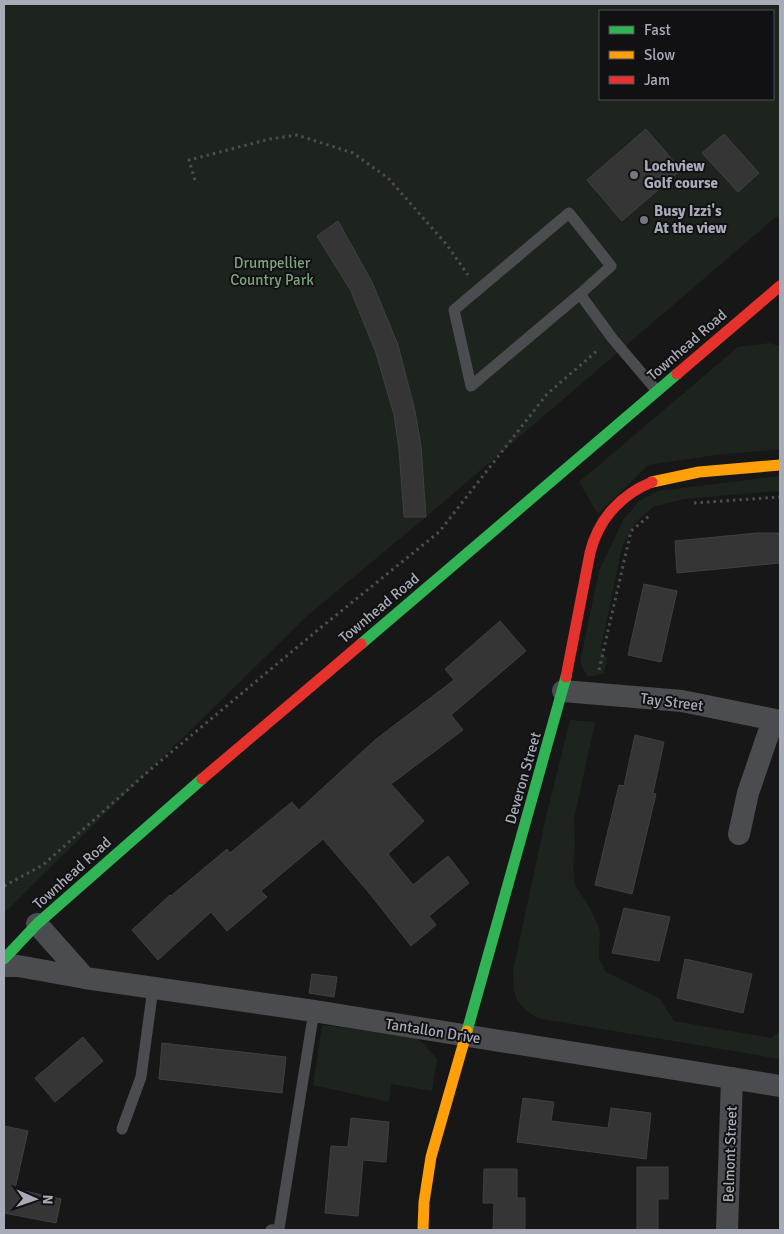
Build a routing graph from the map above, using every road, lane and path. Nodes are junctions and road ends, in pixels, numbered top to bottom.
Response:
1 (195, 180) dead end
2 (780, 286) edge
3 (477, 289) junction
4 (580, 294) junction
5 (612, 338) junction
6 (657, 391) junction
7 (780, 465) edge
8 (780, 497) edge
9 (692, 503) dead end
10 (650, 515) dead end
11 (563, 691) junction
12 (593, 694) junction
13 (777, 720) edge
14 (739, 834) dead end
15 (4, 886) edge
16 (37, 924) junction
17 (4, 959) edge
18 (4, 966) edge
19 (85, 978) junction
20 (153, 988) junction
21 (314, 1012) junction
22 (466, 1036) junction
23 (732, 1078) junction
24 (780, 1086) edge
25 (122, 1129) dead end
26 (271, 1230) edge
27 (423, 1230) edge
28 (727, 1230) edge

1 - 3 path
2 - 6 street, Townhead Road
3 - 4 lane
3 - 4 lane
4 - 5 lane
5 - 6 lane
5 - 15 path
6 - 16 street, Townhead Road
7 - 11 street, Deveron Street
8 - 9 path
10 - 12 path
11 - 12 street, Tay Street
11 - 22 street, Deveron Street
12 - 13 street, Tay Street
13 - 14 street
16 - 17 street, Townhead Road
16 - 19 street
18 - 19 street, Tantallon Drive
19 - 20 street, Tantallon Drive
20 - 21 street, Tantallon Drive
20 - 25 lane
21 - 22 street, Tantallon Drive
21 - 26 lane
22 - 23 street, Tantallon Drive
22 - 27 street, Deveron Street
23 - 24 street, Tantallon Drive
23 - 28 street, Belmont Street

